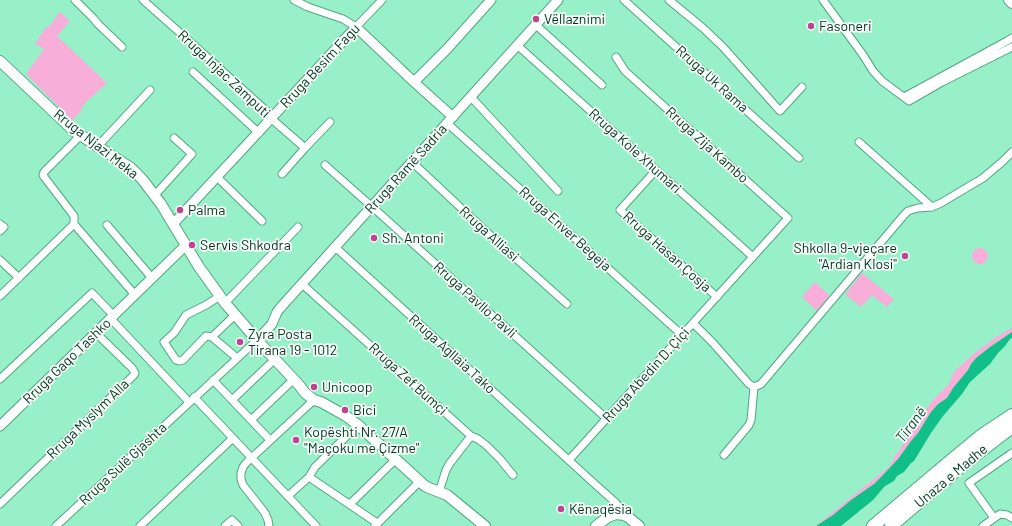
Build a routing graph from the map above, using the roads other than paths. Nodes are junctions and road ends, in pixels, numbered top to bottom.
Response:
1 (75, 0) edge
2 (143, 0) edge
3 (294, 0) edge
4 (382, 0) edge
5 (491, 0) edge
6 (558, 0) edge
7 (624, 0) edge
8 (670, 0) edge
9 (823, 0) edge
10 (1009, 0) edge
11 (1012, 3) edge
12 (536, 25) junction
13 (356, 27) junction
14 (1012, 38) edge
15 (517, 45) junction
16 (122, 47) dead end
17 (1012, 48) edge
18 (616, 57) dead end
19 (0, 61) edge
20 (193, 72) dead end
21 (414, 82) junction
22 (602, 85) dead end
23 (802, 87) dead end
24 (150, 90) dead end
25 (471, 97) junction
26 (907, 99) junction
27 (272, 118) junction
28 (450, 120) junction
29 (330, 122) dead end
30 (258, 133) junction
31 (81, 135) junction
32 (174, 138) dead end
33 (859, 142) dead end
34 (98, 146) junction
35 (305, 148) junction
36 (1012, 152) edge
37 (799, 158) dead end
38 (412, 162) junction
39 (325, 165) dead end
40 (656, 170) junction
41 (282, 174) dead end
42 (217, 177) junction
43 (558, 192) dead end
44 (155, 195) junction
45 (372, 206) junction
46 (932, 207) junction
47 (788, 218) joint
48 (262, 221) dead end
49 (74, 224) junction
50 (173, 224) junction
51 (107, 225) dead end
52 (298, 227) dead end
53 (186, 245) junction
54 (335, 247) junction
55 (753, 257) junction
56 (0, 260) edge
57 (19, 278) junction
58 (152, 278) junction
59 (302, 284) junction
60 (135, 295) junction
61 (0, 296) edge
62 (717, 297) junction
63 (223, 300) junction
64 (567, 304) dead end
65 (235, 315) junction
66 (112, 317) junction
67 (693, 323) junction
68 (96, 333) junction
69 (682, 335) junction
70 (212, 336) junction
71 (257, 340) junction
72 (238, 358) junction
73 (275, 359) junction
74 (0, 379) edge
75 (294, 379) junction
76 (213, 380) junction
77 (754, 387) junction
78 (192, 400) junction
79 (232, 400) junction
80 (314, 400) junction
81 (1012, 408) edge
82 (1012, 415) edge
83 (607, 419) junction
84 (251, 420) junction
85 (358, 425) junction
86 (0, 426) edge
87 (1012, 427) edge
88 (1012, 435) edge
89 (471, 436) junction
90 (233, 438) junction
91 (270, 440) junction
92 (724, 455) dead end
93 (1011, 456) edge
94 (251, 458) junction
95 (396, 459) junction
96 (569, 460) junction
97 (513, 475) dead end
98 (309, 477) junction
99 (420, 481) junction
100 (439, 492) junction
101 (288, 496) junction
102 (0, 504) edge
103 (350, 504) junction
104 (890, 511) junction
105 (624, 515) junction
106 (994, 518) junction
107 (1012, 518) edge
108 (896, 522) edge
109 (376, 525) edge
110 (56, 526) edge
111 (140, 526) edge
112 (225, 526) edge
113 (238, 526) edge
114 (269, 526) edge
115 (316, 526) edge
116 (485, 526) edge
117 (596, 526) edge
118 (640, 526) edge
119 (873, 526) edge
120 (982, 526) edge

1 - 16 street
2 - 27 street, Rruga Injac Zamputi
3 - 13 street
4 - 13 street, Rruga Besim Fagu
5 - 21 street
6 - 12 street, Rruga Ramë Sadria
7 - 37 street, Rruga Uk Rama
8 - 23 street
9 - 26 street
10 - 11 main road
12 - 15 street, Rruga Ramë Sadria
12 - 22 street
13 - 21 street
13 - 27 street, Rruga Besim Fagu
14 - 26 street
15 - 25 street, Rruga Ramë Sadria
15 - 40 street, Rruga Kole Xhumari
17 - 26 street
18 - 47 street, Rruga Zija Kambo
19 - 31 main road, Rruga Njazi Meka
20 - 30 street
21 - 28 street
24 - 34 street
25 - 28 street, Rruga Ramë Sadria
25 - 43 street
27 - 30 street, Rruga Besim Fagu
27 - 35 street, Rruga Injac Zamputi
28 - 38 street, Rruga Ramë Sadria
28 - 69 street, Rruga Enver Begeja
29 - 35 street
30 - 42 street, Rruga Besim Fagu
31 - 34 main road, Rruga Njazi Meka
31 - 49 street
32 - 44 street
33 - 46 street
34 - 44 main road, Rruga Njazi Meka
35 - 41 street
36 - 46 street
38 - 45 street, Rruga Ramë Sadria
38 - 64 street, Rruga Alliasi
39 - 45 street, Rruga Pavllo Pavli
40 - 55 street, Rruga Kole Xhumari
40 - 62 street, Rruga Hasan Çosja
42 - 48 street
42 - 50 street, Rruga Besim Fagu
44 - 50 main road, Rruga Njazi Meka
45 - 54 street, Rruga Ramë Sadria
45 - 83 street, Rruga Pavllo Pavli
46 - 77 street
47 - 55 street, Rruga Abedin D. Çiçi
49 - 57 street
49 - 60 street
50 - 53 main road, Rruga Njazi Meka
51 - 58 street
52 - 63 street
53 - 58 street, Rruga Gaqo Tashko
53 - 63 main road, Rruga Njazi Meka
54 - 59 street, Rruga Ramë Sadria
54 - 96 street, Rruga Agllaia Tako
55 - 62 street, Rruga Abedin D. Çiçi
56 - 57 street
57 - 61 street
58 - 60 street, Rruga Gaqo Tashko
59 - 71 street, Rruga Ramë Sadria
59 - 89 street, Rruga Zef Bumçi
60 - 66 street, Rruga Gaqo Tashko
62 - 67 street, Rruga Abedin D. Çiçi
63 - 65 main road, Rruga Njazi Meka
63 - 70 street
65 - 70 street
65 - 71 main road, Rruga Njazi Meka
66 - 68 street, Rruga Gaqo Tashko
66 - 74 street
66 - 78 street
67 - 69 street, Rruga Abedin D. Çiçi
67 - 77 street
68 - 86 street, Rruga Gaqo Tashko
68 - 102 street, Rruga Myslym Alla
69 - 83 street, Rruga Abedin D. Çiçi
70 - 72 street
71 - 72 street, Rruga Sulë Gjashta
71 - 73 main road, Rruga Njazi Meka
72 - 76 street, Rruga Sulë Gjashta
73 - 75 main road, Rruga Njazi Meka
73 - 79 street
75 - 80 main road, Rruga Njazi Meka
75 - 84 street
76 - 78 street, Rruga Sulë Gjashta
76 - 79 street
77 - 92 street
78 - 90 street
78 - 110 street, Rruga Sulë Gjashta
79 - 84 street
80 - 85 main road, Rruga Njazi Meka
80 - 91 street
81 - 104 highway
82 - 104 highway
83 - 96 street, Rruga Abedin D. Çiçi
84 - 91 street
85 - 95 main road, Rruga Njazi Meka
85 - 98 street
87 - 108 highway, Unaza e Madhe
88 - 108 highway
89 - 97 street, Rruga Zef Bumçi
89 - 100 street
90 - 94 street
90 - 111 street
91 - 94 street
93 - 106 street
94 - 101 street
94 - 114 street
95 - 99 main road, Rruga Njazi Meka
95 - 103 street
96 - 105 street
98 - 101 street
98 - 103 street
99 - 100 main road, Rruga Njazi Meka
99 - 109 street
100 - 116 main road, Rruga Njazi Meka
101 - 115 street
103 - 109 street
104 - 119 highway
105 - 117 main road
105 - 118 main road
106 - 107 street
106 - 120 street
112 - 113 street

